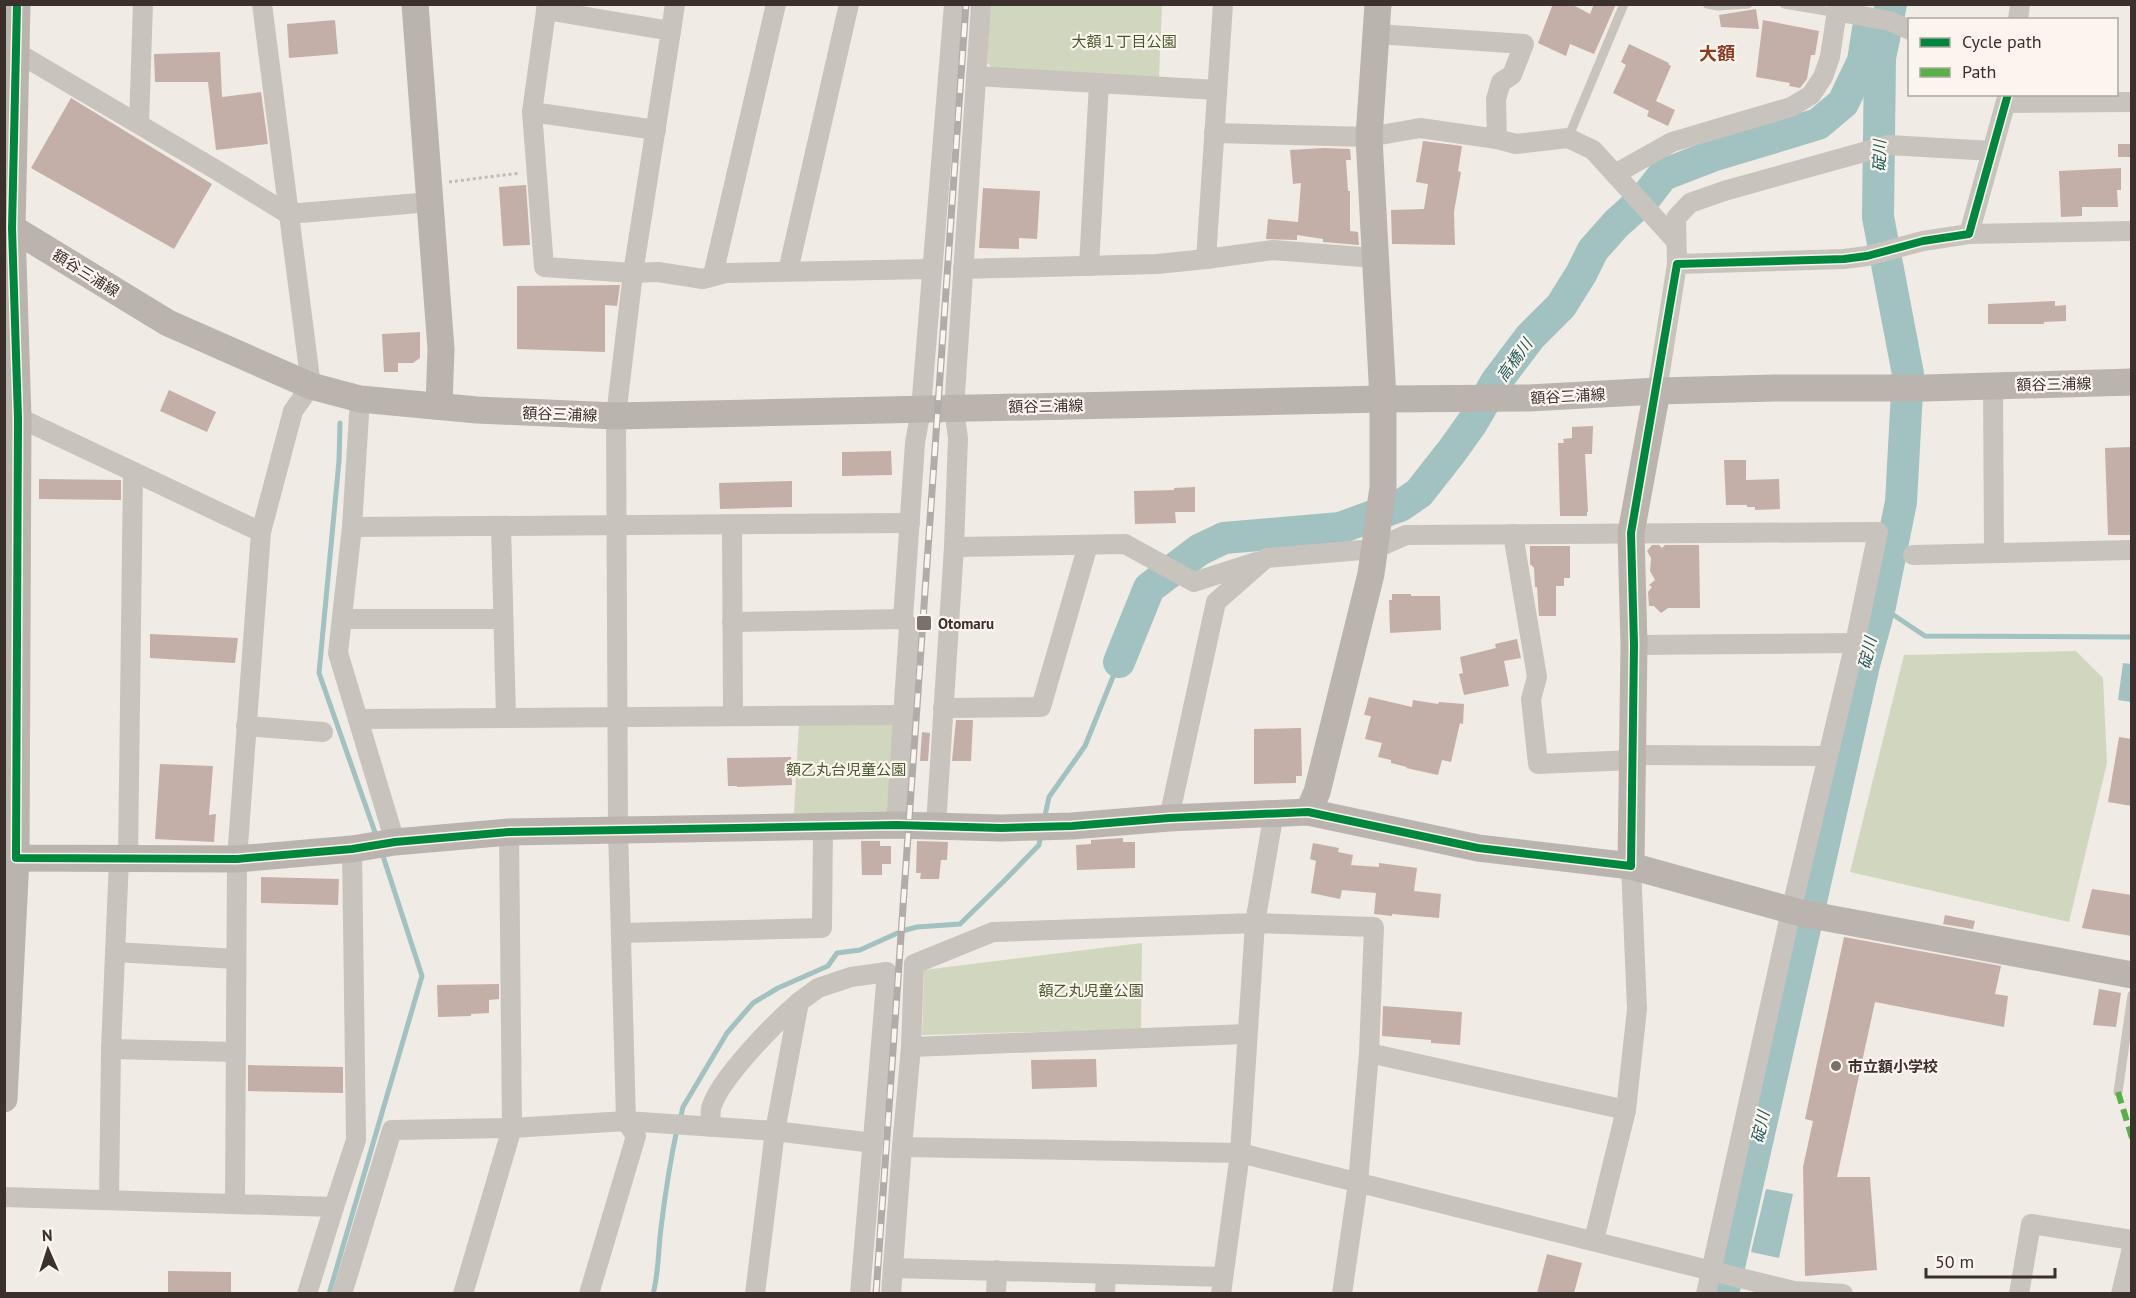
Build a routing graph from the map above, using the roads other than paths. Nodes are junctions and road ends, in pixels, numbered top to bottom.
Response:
1 (17, 4) edge
2 (143, 4) edge
3 (262, 4) edge
4 (415, 4) edge
5 (675, 4) edge
6 (776, 4) edge
7 (849, 4) edge
8 (954, 4) edge
9 (981, 4) edge
10 (1223, 4) edge
11 (1378, 4) edge
12 (1624, 4) edge
13 (1707, 4) edge
14 (1748, 4) edge
15 (1785, 4) edge
16 (546, 7) edge
17 (1840, 10) edge
18 (1908, 29) edge
19 (671, 30) junction
20 (1377, 34) junction
21 (10, 49) edge
22 (976, 76) junction
23 (1098, 83) junction
24 (1217, 90) junction
25 (2007, 99) edge
26 (2132, 102) edge
27 (532, 112) junction
28 (139, 124) junction
29 (656, 130) junction
30 (1214, 133) junction
31 (1369, 137) junction
32 (1568, 138) junction
33 (1497, 139) junction
34 (1992, 150) junction
35 (1621, 180) junction
36 (430, 193) junction
37 (288, 214) junction
38 (8, 225) edge
39 (2132, 231) edge
40 (1969, 234) junction
41 (1676, 241) junction
42 (1376, 258) junction
43 (1206, 259) junction
44 (1677, 264) junction
45 (1089, 266) junction
46 (931, 269) junction
47 (963, 269) junction
48 (788, 271) junction
49 (633, 273) junction
50 (713, 275) junction
51 (2132, 382) edge
52 (1993, 386) junction
53 (315, 387) junction
54 (1657, 391) junction
55 (355, 398) junction
56 (1383, 399) junction
57 (439, 406) junction
58 (921, 409) junction
59 (954, 409) junction
60 (11, 414) edge
61 (616, 416) junction
62 (133, 472) junction
63 (910, 523) junction
64 (615, 525) junction
65 (732, 525) junction
66 (501, 526) junction
67 (352, 527) junction
68 (261, 532) junction
69 (1631, 533) junction
70 (1513, 534) junction
71 (1376, 541) junction
72 (1088, 545) junction
73 (954, 547) junction
74 (2132, 550) edge
75 (1994, 552) junction
76 (1913, 555) dead end
77 (1266, 558) junction
78 (11, 615) edge
79 (342, 619) junction
80 (504, 619) junction
81 (903, 619) junction
82 (732, 622) junction
83 (1855, 643) junction
84 (1634, 645) junction
85 (944, 708) junction
86 (903, 715) junction
87 (733, 716) junction
88 (618, 717) junction
89 (506, 718) junction
90 (358, 720) junction
91 (246, 726) junction
92 (323, 732) dead end
93 (11, 748) edge
94 (1828, 756) junction
95 (1633, 757) junction
96 (1274, 812) junction
97 (1308, 812) junction
98 (1169, 818) junction
99 (896, 825) junction
100 (936, 825) junction
101 (823, 826) junction
102 (618, 829) junction
103 (509, 832) junction
104 (376, 845) junction
105 (10, 858) edge
106 (237, 858) junction
107 (123, 859) junction
108 (1632, 866) junction
109 (1803, 913) junction
110 (1255, 923) junction
111 (621, 933) junction
112 (115, 952) junction
113 (236, 958) junction
114 (2132, 975) edge
115 (2132, 995) edge
116 (799, 1002) junction
117 (1247, 1034) junction
118 (911, 1047) junction
119 (111, 1049) junction
120 (235, 1052) junction
121 (1369, 1053) junction
122 (2118, 1092) dead end
123 (4, 1099) edge
124 (1626, 1110) junction
125 (626, 1121) junction
126 (707, 1126) junction
127 (512, 1128) junction
128 (775, 1131) junction
129 (873, 1143) junction
130 (902, 1147) junction
131 (1240, 1153) junction
132 (1358, 1184) junction
133 (4, 1197) edge
134 (109, 1200) junction
135 (235, 1204) junction
136 (334, 1207) junction
137 (1594, 1240) junction
138 (2132, 1240) edge
139 (2132, 1248) edge
140 (893, 1268) junction
141 (997, 1270) junction
142 (1723, 1274) junction
143 (1106, 1284) edge
144 (1222, 1286) edge
145 (1794, 1292) edge
146 (307, 1293) edge
147 (342, 1293) edge
148 (463, 1293) edge
149 (589, 1293) edge
150 (755, 1293) edge
151 (860, 1293) edge
152 (891, 1293) edge
153 (996, 1293) edge
154 (1342, 1293) edge
155 (1706, 1293) edge
156 (1843, 1293) edge
157 (2019, 1293) edge
158 (2121, 1293) edge

1 - 21 street
2 - 28 street
3 - 37 street
4 - 36 street
5 - 19 street
6 - 50 street
7 - 48 street
8 - 46 street
9 - 22 street
10 - 24 street
11 - 20 street
12 - 32 lane
13 - 14 lane
15 - 17 lane
16 - 19 street
16 - 27 street
17 - 18 street
17 - 35 street
19 - 29 street
20 - 31 street
20 - 33 street
21 - 28 street
21 - 38 street
22 - 23 street
22 - 47 street
23 - 24 street
23 - 45 street
24 - 30 street
25 - 26 street
25 - 34 street
27 - 29 street
27 - 49 street
28 - 37 street
29 - 49 street
30 - 31 street
30 - 43 street
31 - 33 street
31 - 42 street
32 - 33 street
32 - 35 street
34 - 40 street
34 - 41 street
35 - 41 street
36 - 37 street
36 - 57 street
37 - 53 street
38 - 53 street, 額谷三浦線
38 - 60 street
39 - 40 street
40 - 44 street
41 - 44 street
42 - 43 street
42 - 56 street
43 - 45 street
44 - 54 street
45 - 47 street
46 - 48 street
46 - 58 street
47 - 59 street
48 - 50 street
49 - 50 street
49 - 61 street
51 - 52 street, 額谷三浦線
52 - 54 street, 額谷三浦線
52 - 75 street
53 - 55 street, 額谷三浦線
53 - 68 street
54 - 56 street, 額谷三浦線
54 - 69 street
55 - 57 street, 額谷三浦線
55 - 67 street
56 - 59 street, 額谷三浦線
56 - 71 street
57 - 61 street, 額谷三浦線
58 - 59 street, 額谷三浦線
58 - 61 street, 額谷三浦線
58 - 63 street
59 - 73 street
60 - 62 street
60 - 78 street
61 - 64 street
62 - 68 street
62 - 107 street
63 - 65 street
63 - 81 street
64 - 65 street
64 - 66 street
64 - 88 street
65 - 82 street
66 - 67 street
66 - 80 street
67 - 79 street
68 - 91 street
69 - 70 street
69 - 83 street
69 - 84 street
70 - 71 street
70 - 95 street
71 - 77 street
71 - 97 street
72 - 73 street
72 - 77 street
72 - 85 street
73 - 85 street
74 - 75 street
75 - 76 street
77 - 98 street
78 - 93 street
79 - 80 street
79 - 90 street
80 - 89 street
81 - 82 street
81 - 86 street
82 - 87 street
83 - 84 street
83 - 94 street
84 - 95 street
85 - 100 street
86 - 87 street
86 - 99 street
87 - 88 street
88 - 89 street
88 - 102 street
89 - 90 street
90 - 104 street
91 - 92 street
91 - 106 street
93 - 105 street
94 - 95 street
94 - 109 street
95 - 108 street
96 - 97 street
96 - 98 street
96 - 110 street
97 - 108 street
98 - 100 street
99 - 100 street
99 - 101 street
101 - 102 street
101 - 111 street
102 - 103 street
102 - 111 street
103 - 104 street
103 - 127 street
104 - 106 street
104 - 136 street
105 - 107 street
105 - 123 street
106 - 107 street
106 - 113 street
107 - 112 street
108 - 109 street
108 - 124 street
109 - 114 street
109 - 142 street
110 - 117 street
110 - 118 street
110 - 121 street
111 - 125 street
112 - 113 street
112 - 119 street
113 - 120 street
115 - 122 lane
116 - 126 street
116 - 128 street
116 - 129 street
117 - 118 street
117 - 131 street
118 - 130 street
119 - 120 street
119 - 134 street
120 - 135 street
121 - 124 street
121 - 132 street
124 - 137 street
125 - 126 street
125 - 127 street
125 - 149 street
126 - 128 street
127 - 147 street
127 - 148 street
128 - 129 street
128 - 150 street
129 - 151 street
130 - 131 street
130 - 140 street
131 - 132 street
131 - 144 street
132 - 137 street
132 - 154 street
133 - 134 street
134 - 135 street
135 - 136 street
136 - 146 street
137 - 142 street
138 - 157 street
139 - 158 street
140 - 141 street
140 - 152 street
141 - 143 street
141 - 153 street
142 - 145 street
142 - 155 street
143 - 144 street
145 - 156 street

